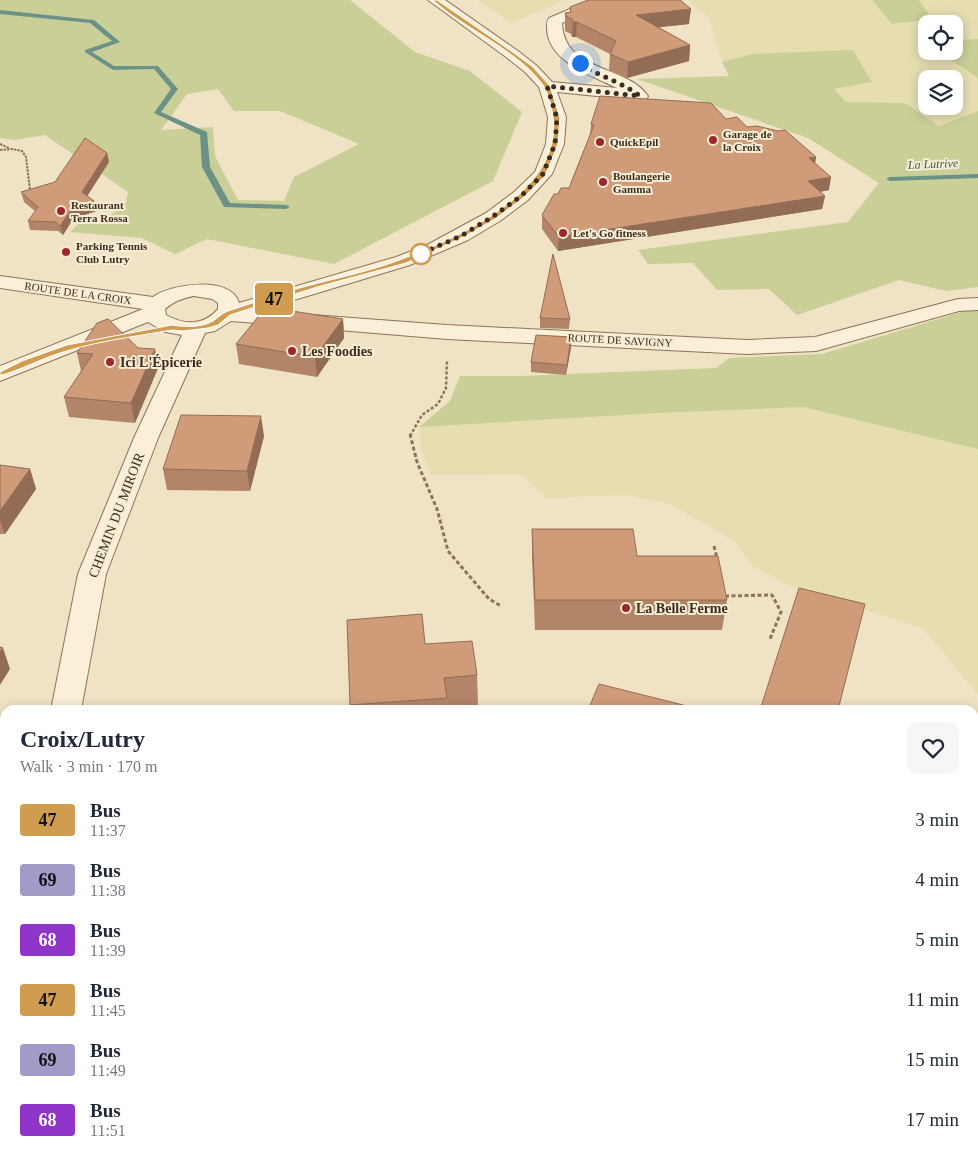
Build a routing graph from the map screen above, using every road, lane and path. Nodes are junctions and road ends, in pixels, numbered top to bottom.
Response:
1 (435, 0) edge
2 (598, 0) edge
3 (547, 86) junction
4 (0, 144) edge
5 (12, 149) junction
6 (0, 150) edge
7 (30, 190) edge
8 (0, 282) edge
9 (978, 304) edge
10 (225, 305) junction
11 (155, 308) junction
12 (184, 328) junction
13 (70, 347) junction
14 (447, 359) dead end
15 (0, 374) edge
16 (714, 546) dead end
17 (718, 563) edge
18 (723, 589) edge
19 (501, 606) dead end
20 (770, 639) dead end
21 (67, 705) edge

1 - 3 street
2 - 3 street
3 - 10 street
4 - 5 path
5 - 6 path
5 - 7 path
8 - 11 street, ROUTE DE LA CROIX
9 - 10 street, ROUTE DE SAVIGNY
10 - 11 street, ROUTE DE SAVIGNY
10 - 12 street
11 - 12 street
11 - 13 street, ROUTE DE SAVIGNY
12 - 13 street
12 - 21 street, CHEMIN DU MIROIR
13 - 15 street
14 - 19 path
16 - 17 path
18 - 20 path

